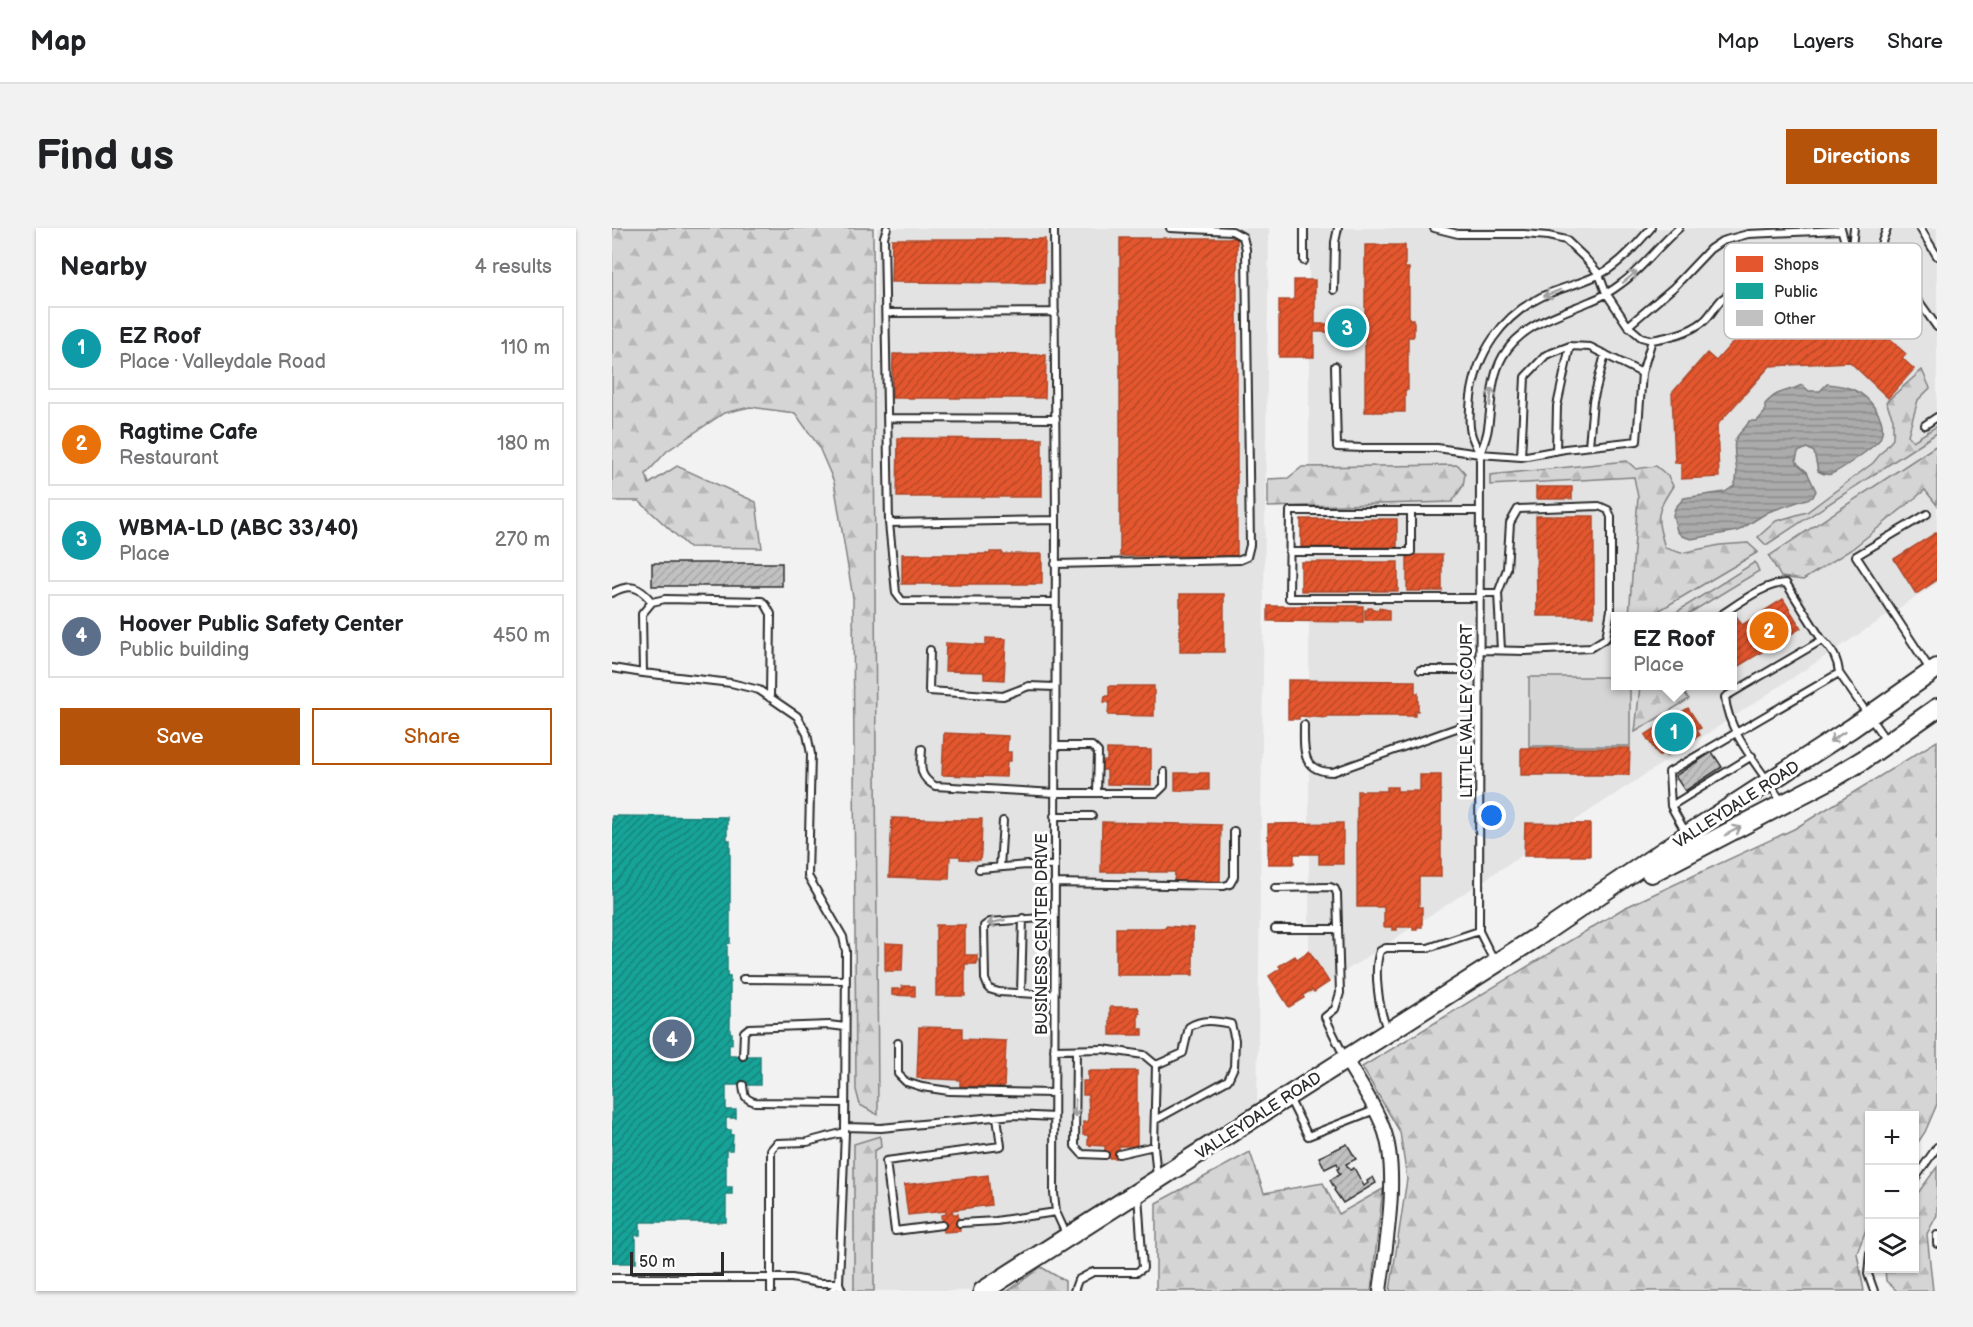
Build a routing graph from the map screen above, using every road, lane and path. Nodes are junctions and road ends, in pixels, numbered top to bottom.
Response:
1 (887, 228) edge
2 (1054, 228) edge
3 (1170, 228) edge
4 (1304, 228) edge
5 (1338, 228) edge
6 (1434, 228) edge
7 (1652, 228) edge
8 (1678, 228) edge
9 (1887, 228) edge
10 (1920, 228) edge
11 (1841, 229) edge
12 (1882, 243) edge
13 (1937, 256) edge
14 (1304, 261) dead end
15 (1599, 274) junction
16 (1334, 290) dead end
17 (1606, 293) junction
18 (1724, 299) edge
19 (1922, 306) edge
20 (1055, 312) junction
21 (886, 313) junction
22 (1628, 326) junction
23 (1937, 327) edge
24 (1652, 340) junction
25 (1570, 346) junction
26 (1605, 354) junction
27 (1335, 366) dead end
28 (1642, 373) junction
29 (1937, 417) edge
30 (888, 418) junction
31 (1056, 419) junction
32 (1925, 425) dead end
33 (1589, 446) junction
34 (1556, 451) junction
35 (1480, 454) junction
36 (1521, 457) junction
37 (1411, 511) junction
38 (1480, 512) junction
39 (1927, 514) dead end
40 (1056, 520) junction
41 (890, 523) junction
42 (1290, 552) junction
43 (1055, 564) junction
44 (612, 593) edge
45 (1498, 593) junction
46 (1480, 596) junction
47 (652, 602) junction
48 (1054, 602) junction
49 (1725, 612) edge
50 (1822, 640) junction
51 (930, 650) dead end
52 (1480, 650) junction
53 (1501, 650) junction
54 (612, 668) edge
55 (1420, 670) dead end
56 (1479, 670) junction
57 (643, 673) junction
58 (1839, 673) junction
59 (1935, 673) edge
60 (1055, 687) junction
61 (770, 698) junction
62 (1937, 708) edge
63 (1870, 715) junction
64 (1479, 720) junction
65 (1304, 725) dead end
66 (1736, 733) junction
67 (1888, 743) junction
68 (1054, 746) junction
69 (922, 749) dead end
70 (1752, 756) junction
71 (1164, 772) dead end
72 (1769, 782) junction
73 (1054, 793) junction
74 (1097, 793) junction
75 (1783, 804) junction
76 (1671, 806) junction
77 (1054, 816) junction
78 (1092, 816) dead end
79 (1003, 821) dead end
80 (1234, 831) dead end
81 (1691, 842) junction
82 (1054, 866) junction
83 (1000, 867) junction
84 (979, 869) dead end
85 (1054, 883) junction
86 (1275, 888) dead end
87 (1054, 916) junction
88 (1023, 918) junction
89 (1337, 929) junction
90 (1275, 930) dead end
91 (1479, 931) junction
92 (1496, 964) junction
93 (743, 979) dead end
94 (846, 980) junction
95 (1021, 993) junction
96 (1054, 995) junction
97 (845, 1027) junction
98 (1388, 1032) junction
99 (898, 1043) dead end
100 (1054, 1050) junction
101 (1076, 1050) junction
102 (743, 1056) dead end
103 (1346, 1058) junction
104 (1156, 1065) junction
105 (743, 1085) dead end
106 (1054, 1093) junction
107 (1288, 1096) junction
108 (845, 1103) junction
109 (1375, 1110) junction
110 (997, 1117) junction
111 (1054, 1117) junction
112 (1155, 1120) junction
113 (845, 1129) junction
114 (1154, 1146) junction
115 (1937, 1146) edge
116 (1119, 1154) dead end
117 (1105, 1155) dead end
118 (1919, 1173) edge
119 (1157, 1178) junction
120 (1138, 1191) junction
121 (1056, 1212) junction
122 (960, 1223) dead end
123 (942, 1225) dead end
124 (1937, 1235) edge
125 (1067, 1236) junction
126 (1937, 1244) edge
127 (1868, 1273) edge
128 (612, 1278) edge
129 (771, 1278) junction
130 (839, 1283) junction
131 (771, 1291) edge
132 (831, 1291) edge
133 (842, 1291) edge
134 (983, 1291) edge
135 (1074, 1291) edge
136 (1380, 1291) edge
137 (1874, 1291) edge

1 - 21 lane
2 - 20 lane, BUSINESS CENTER DRIVE
3 - 43 lane
4 - 14 lane
5 - 16 lane
6 - 15 lane
7 - 15 lane
17 -> 8 lane
9 - 12 lane
10 - 13 lane
11 - 22 lane
15 - 17 lane
15 -> 35 lane
17 - 22 lane
35 -> 17 lane
18 - 24 lane
19 - 23 lane
20 - 21 lane
20 - 31 lane, BUSINESS CENTER DRIVE
21 - 30 lane
22 - 24 lane
24 - 28 lane
25 - 26 lane
25 - 34 lane
25 - 36 lane
26 - 28 lane
26 - 33 lane
27 - 35 lane
28 - 33 lane
29 - 32 lane
30 - 31 lane
30 - 41 lane
31 - 40 lane, BUSINESS CENTER DRIVE
33 - 34 lane
34 - 36 lane
35 - 36 lane
35 - 38 lane, LITTLE VALLEY COURT
37 - 38 lane
37 - 42 lane
37 - 42 lane
38 - 46 lane, LITTLE VALLEY COURT
39 - 59 lane
40 - 41 lane
40 - 43 lane, BUSINESS CENTER DRIVE
41 - 48 lane
42 - 46 lane
43 - 48 lane, BUSINESS CENTER DRIVE
44 - 47 lane
45 - 46 lane
45 - 53 lane
45 - 53 lane
46 - 52 lane, LITTLE VALLEY COURT
47 - 57 lane
47 - 61 lane
48 - 60 lane, BUSINESS CENTER DRIVE
49 - 50 lane
50 - 58 lane
50 - 66 lane
51 - 60 lane
52 - 53 lane
52 - 56 lane, LITTLE VALLEY COURT
54 - 57 lane
55 - 56 lane
56 - 64 lane, LITTLE VALLEY COURT
57 - 61 lane
58 - 63 lane
58 - 66 lane
59 - 63 main road, VALLEYDALE ROAD
60 - 68 lane, BUSINESS CENTER DRIVE
61 - 94 lane
62 - 67 main road, VALLEYDALE ROAD
63 - 67 lane
63 -> 72 main road, VALLEYDALE ROAD
64 - 65 lane
64 - 91 lane, LITTLE VALLEY COURT
66 - 70 lane
66 - 76 lane
67 - 75 main road, VALLEYDALE ROAD
68 - 73 lane, BUSINESS CENTER DRIVE
68 - 74 lane
69 - 73 lane
70 - 72 lane
70 - 76 lane
71 - 74 lane
72 - 75 lane
72 - 81 main road, VALLEYDALE ROAD
73 - 74 lane
73 - 77 lane, BUSINESS CENTER DRIVE
81 -> 75 main road, VALLEYDALE ROAD
76 - 81 lane
77 - 78 lane
77 - 82 lane, BUSINESS CENTER DRIVE
79 - 83 lane
80 - 85 lane
81 - 92 main road, VALLEYDALE ROAD
82 - 83 lane
82 - 85 lane, BUSINESS CENTER DRIVE
83 - 84 lane
85 - 87 lane, BUSINESS CENTER DRIVE
86 - 89 lane
87 - 88 lane
87 - 96 lane, BUSINESS CENTER DRIVE
88 - 95 lane
88 -> 95 lane
89 - 90 lane
89 - 103 lane
91 - 92 lane, LITTLE VALLEY COURT
91 - 98 lane
92 - 98 main road, VALLEYDALE ROAD
93 - 94 lane
94 - 97 lane
95 - 96 lane
96 - 100 lane, BUSINESS CENTER DRIVE
97 - 102 lane
97 - 108 lane
98 - 103 main road, VALLEYDALE ROAD
99 - 106 lane
100 - 101 lane
100 - 106 lane, BUSINESS CENTER DRIVE
101 - 104 lane
101 -> 117 lane
103 - 107 main road, VALLEYDALE ROAD
103 - 109 street
104 - 112 lane
104 - 112 lane
105 - 108 lane
106 - 111 lane, BUSINESS CENTER DRIVE
107 - 109 lane
107 - 119 main road, VALLEYDALE ROAD
108 - 113 lane
109 - 136 street
110 - 111 lane
110 - 113 lane
110 - 123 lane
111 - 121 lane, BUSINESS CENTER DRIVE
112 - 114 lane
113 - 129 lane
113 - 130 lane
114 - 116 lane
114 - 119 lane
115 - 118 lane
119 - 120 main road, VALLEYDALE ROAD
120 - 125 main road, VALLEYDALE ROAD
120 - 135 lane
121 - 122 lane
121 - 125 lane, BUSINESS CENTER DRIVE
124 - 126 lane
125 - 134 main road, VALLEYDALE ROAD
127 - 137 lane
128 - 129 lane
129 - 130 lane
129 - 131 lane
130 - 132 lane
130 - 133 lane

